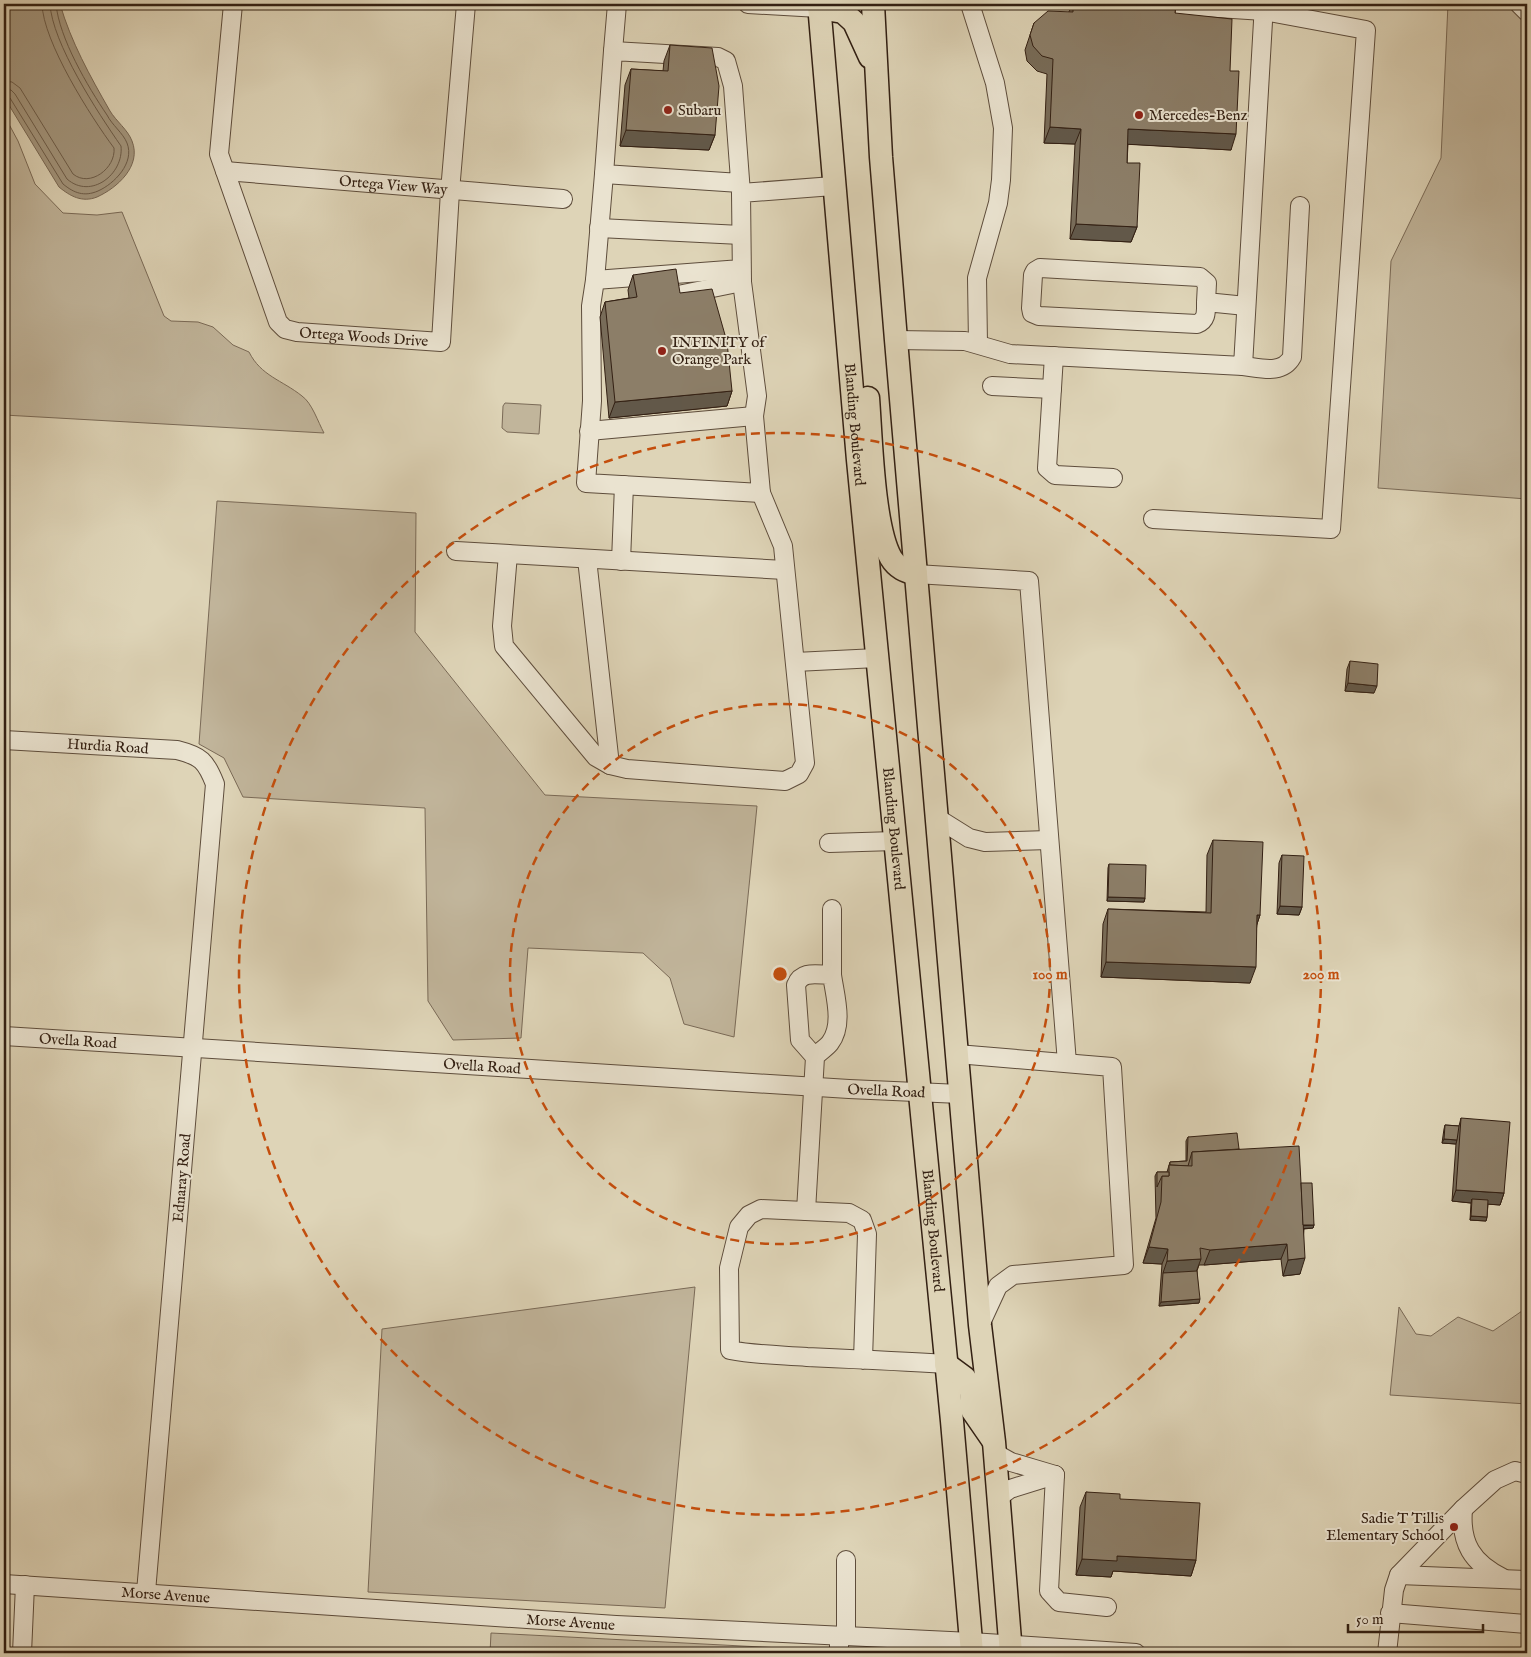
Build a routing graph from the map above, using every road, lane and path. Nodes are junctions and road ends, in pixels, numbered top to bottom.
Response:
1 (233, 4) edge
2 (466, 4) edge
3 (617, 4) edge
4 (748, 4) edge
5 (873, 4) edge
6 (970, 4) edge
7 (1519, 4) edge
8 (1171, 5) edge
9 (819, 6) edge
10 (1264, 7) edge
11 (1527, 12) edge
12 (614, 51) junction
13 (875, 70) junction
14 (709, 75) edge
15 (732, 77) junction
16 (225, 171) junction
17 (604, 174) junction
18 (833, 186) junction
19 (741, 188) junction
20 (450, 192) junction
21 (563, 199) dead end
22 (1300, 206) dead end
23 (599, 228) junction
24 (741, 235) junction
25 (741, 276) junction
26 (595, 280) junction
27 (672, 296) edge
28 (1206, 302) junction
29 (610, 304) edge
30 (591, 306) junction
31 (1246, 306) junction
32 (846, 323) junction
33 (896, 340) junction
34 (978, 344) junction
35 (1054, 356) junction
36 (1243, 366) junction
37 (992, 386) dead end
38 (1052, 388) junction
39 (754, 416) junction
40 (589, 431) junction
41 (1113, 478) dead end
42 (624, 485) junction
43 (761, 493) junction
44 (1153, 519) dead end
45 (456, 551) dead end
46 (508, 554) junction
47 (587, 559) junction
48 (621, 561) junction
49 (785, 570) junction
50 (916, 574) junction
51 (877, 658) junction
52 (795, 662) junction
53 (4, 740) edge
54 (208, 765) joint
55 (610, 765) junction
56 (937, 818) junction
57 (1049, 840) junction
58 (895, 841) junction
59 (829, 843) dead end
60 (832, 909) dead end
61 (832, 975) junction
62 (4, 1036) edge
63 (193, 1048) junction
64 (957, 1054) junction
65 (815, 1057) junction
66 (1067, 1063) junction
67 (812, 1087) junction
68 (919, 1091) junction
69 (960, 1094) junction
70 (806, 1211) junction
71 (980, 1325) junction
72 (863, 1360) junction
73 (946, 1364) junction
74 (995, 1447) junction
75 (1524, 1473) edge
76 (1054, 1475) junction
77 (998, 1497) junction
78 (1463, 1509) junction
79 (846, 1560) dead end
80 (1399, 1575) junction
81 (1506, 1580) junction
82 (1527, 1580) edge
83 (4, 1584) edge
84 (25, 1585) junction
85 (146, 1592) junction
86 (1107, 1607) dead end
87 (1390, 1613) junction
88 (1527, 1624) edge
89 (842, 1636) junction
90 (971, 1647) edge
91 (1011, 1649) edge
92 (22, 1653) edge
93 (839, 1653) edge
94 (1136, 1653) edge
95 (1387, 1653) edge

1 - 16 street, Ortega Woods Drive
2 - 20 street, Ortega Woods Drive
3 - 12 street
4 - 9 street
5 - 13 main road
6 - 34 street
7 - 11 street
8 - 10 street
9 - 13 main road
9 - 18 main road, Blanding Boulevard
10 - 31 street
10 - 44 street
12 - 15 street
12 - 17 street
13 - 33 main road
14 - 15 street
15 - 19 street
16 - 20 street, Ortega View Way
16 - 20 street, Ortega Woods Drive
17 - 19 street
17 - 23 street
18 - 19 street
18 - 32 main road, Blanding Boulevard
19 - 24 street
20 - 21 street, Ortega View Way
22 - 36 street
23 - 24 street
23 - 26 street
24 - 25 street
25 - 26 street
25 - 27 street
25 - 39 street
26 - 30 street
28 - 28 street
28 - 31 street
29 - 30 street
30 - 40 street
31 - 36 street
32 - 50 main road
32 - 51 main road, Blanding Boulevard
33 - 34 street
33 - 50 main road
34 - 35 street
35 - 36 street
35 - 38 street
37 - 38 street
38 - 41 street
39 - 40 street
39 - 43 street
40 - 42 street
42 - 43 street
42 - 48 street
43 - 49 street
45 - 46 street
46 - 47 street
46 - 55 street
47 - 48 street
47 - 55 street
48 - 49 street
49 - 52 street
50 - 56 main road
50 - 57 street
51 - 52 street
51 - 58 main road, Blanding Boulevard
52 - 55 street
53 - 54 street, Hurdia Road
54 - 63 street, Ednaray Road
56 - 57 street
56 - 64 main road
57 - 66 street
58 - 59 street
58 - 68 main road, Blanding Boulevard
60 - 61 street
61 - 65 street
61 - 65 street
62 - 63 street, Ovella Road
63 - 67 street, Ovella Road
63 - 85 street, Ednaray Road
64 - 66 street
64 - 69 main road
65 - 67 street
66 - 71 street
67 - 68 street, Ovella Road
67 - 70 street
68 - 69 street, Ovella Road
68 - 73 main road, Blanding Boulevard
69 - 71 main road
70 - 72 street
70 - 72 street
71 - 74 main road
72 - 73 street
73 - 74 main road
73 - 90 main road, Blanding Boulevard
74 - 76 street
74 - 77 main road
75 - 78 street
76 - 77 street
76 - 86 street
77 - 91 main road
78 - 80 street
78 - 81 street
79 - 89 street
80 - 81 street
80 - 87 street
81 - 82 street
83 - 84 street, Morse Avenue
84 - 85 street, Morse Avenue
84 - 92 street
85 - 89 street, Morse Avenue
87 - 88 street
87 - 95 street
89 - 90 street, Morse Avenue
89 - 93 street
90 - 91 street, Morse Avenue
91 - 94 street, Morse Avenue

